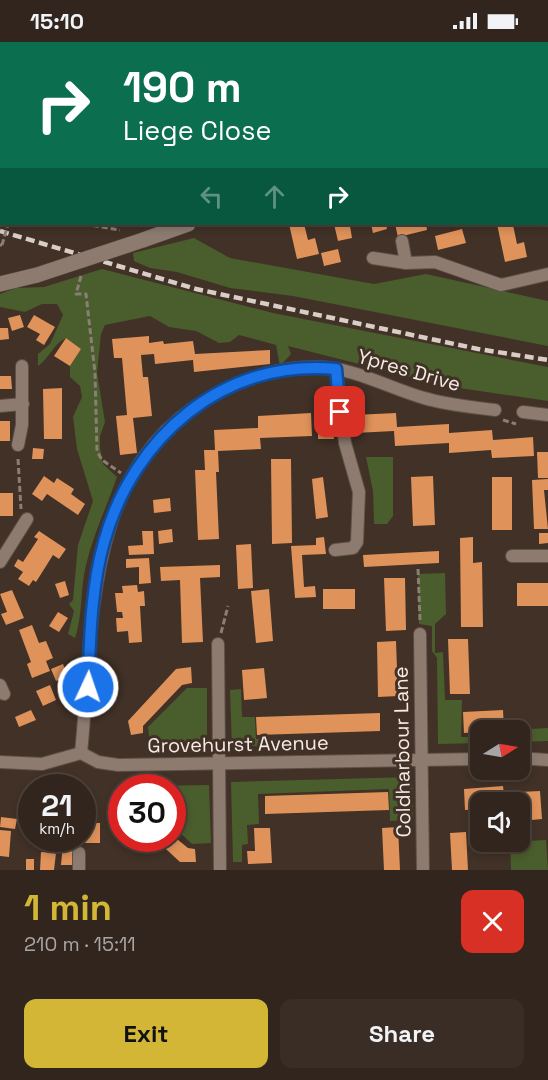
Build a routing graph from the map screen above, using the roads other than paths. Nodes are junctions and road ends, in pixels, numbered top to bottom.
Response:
1 (185, 225) edge
2 (402, 242) dead end
3 (373, 258) dead end
4 (406, 263) junction
5 (548, 274) edge
6 (0, 284) edge
7 (22, 366) dead end
8 (336, 369) junction
9 (23, 404) junction
10 (0, 406) edge
11 (495, 410) dead end
12 (523, 412) dead end
13 (548, 415) edge
14 (18, 445) road end
15 (27, 519) road end
16 (4, 545) edge
17 (335, 550) dead end
18 (512, 556) dead end
19 (548, 556) edge
20 (0, 562) edge
21 (420, 634) road end
22 (218, 644) road end
23 (81, 753) junction
24 (470, 759) edge
25 (530, 759) edge
26 (423, 760) junction
27 (548, 760) edge
28 (0, 762) edge
29 (218, 764) junction
30 (79, 853) dead end
31 (79, 870) edge
32 (220, 870) edge
33 (423, 870) edge

1 - 6 street, bridge
2 - 4 street
3 - 4 street
4 - 5 street
7 - 9 street
8 - 11 street, Ypres Drive
8 - 17 street
8 - 23 street, Ypres Drive
9 - 10 street
9 - 14 street
12 - 13 street
15 - 16 street
16 - 20 street
18 - 19 street
21 - 26 street, Coldharbour Lane
22 - 29 street
23 - 28 street
23 - 29 street, Grovehurst Avenue
24 - 26 street, Grovehurst Avenue
25 - 27 street
26 - 29 street, Grovehurst Avenue
26 - 33 street, Coldharbour Lane
29 - 32 street
30 - 31 street

